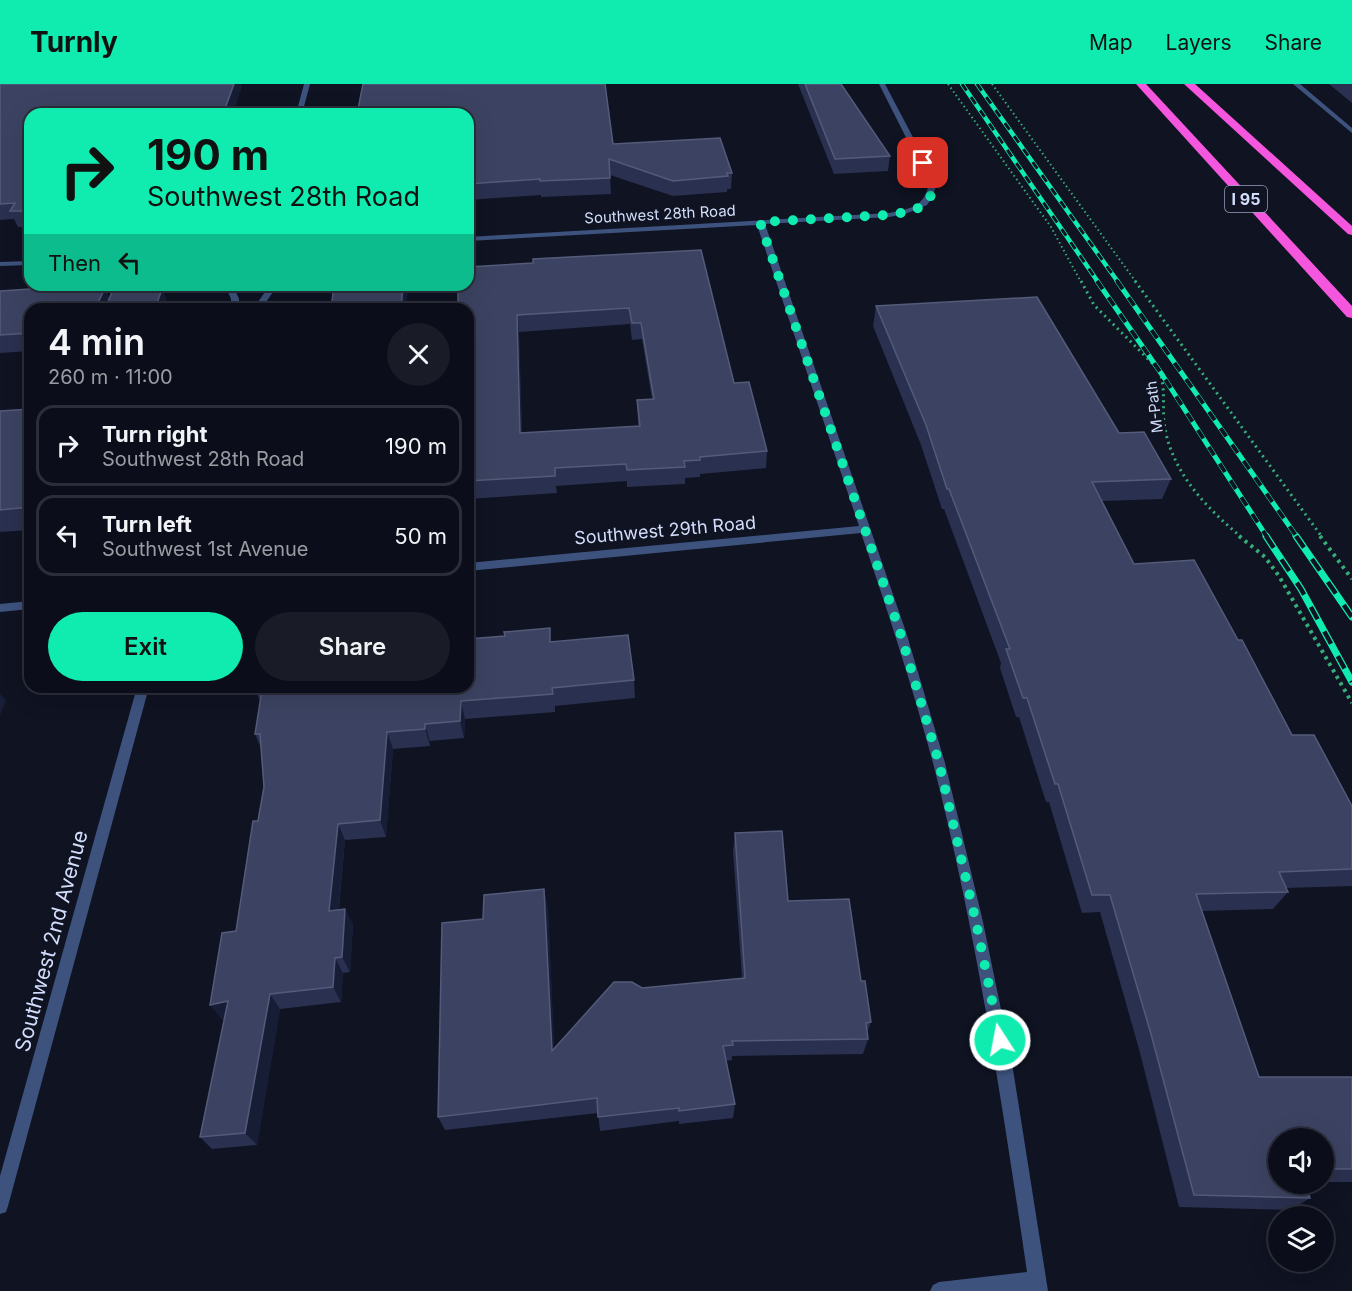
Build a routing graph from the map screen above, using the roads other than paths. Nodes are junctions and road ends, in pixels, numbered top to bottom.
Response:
1 (307, 84) edge
2 (882, 84) edge
3 (1141, 84) edge
4 (1189, 84) edge
5 (1296, 84) edge
6 (301, 108) edge
7 (1352, 131) edge
8 (760, 222) junction
9 (1352, 232) edge
10 (474, 240) edge
11 (24, 263) edge
12 (0, 264) edge
13 (1352, 314) edge
14 (865, 529) junction
15 (474, 566) edge
16 (24, 606) edge
17 (0, 608) edge
18 (141, 693) edge
19 (0, 1206) edge
20 (1039, 1285) edge
21 (939, 1291) edge

1 - 6 street
2 - 8 street, Southwest 28th Road
3 - 13 highway, I 95
4 - 9 highway, I 95
5 - 7 street
8 - 10 street, Southwest 28th Road
8 - 14 street
11 - 12 street
14 - 15 street, Southwest 29th Road
14 - 20 street
16 - 17 street
18 - 19 street, Southwest 2nd Avenue
20 - 21 street

